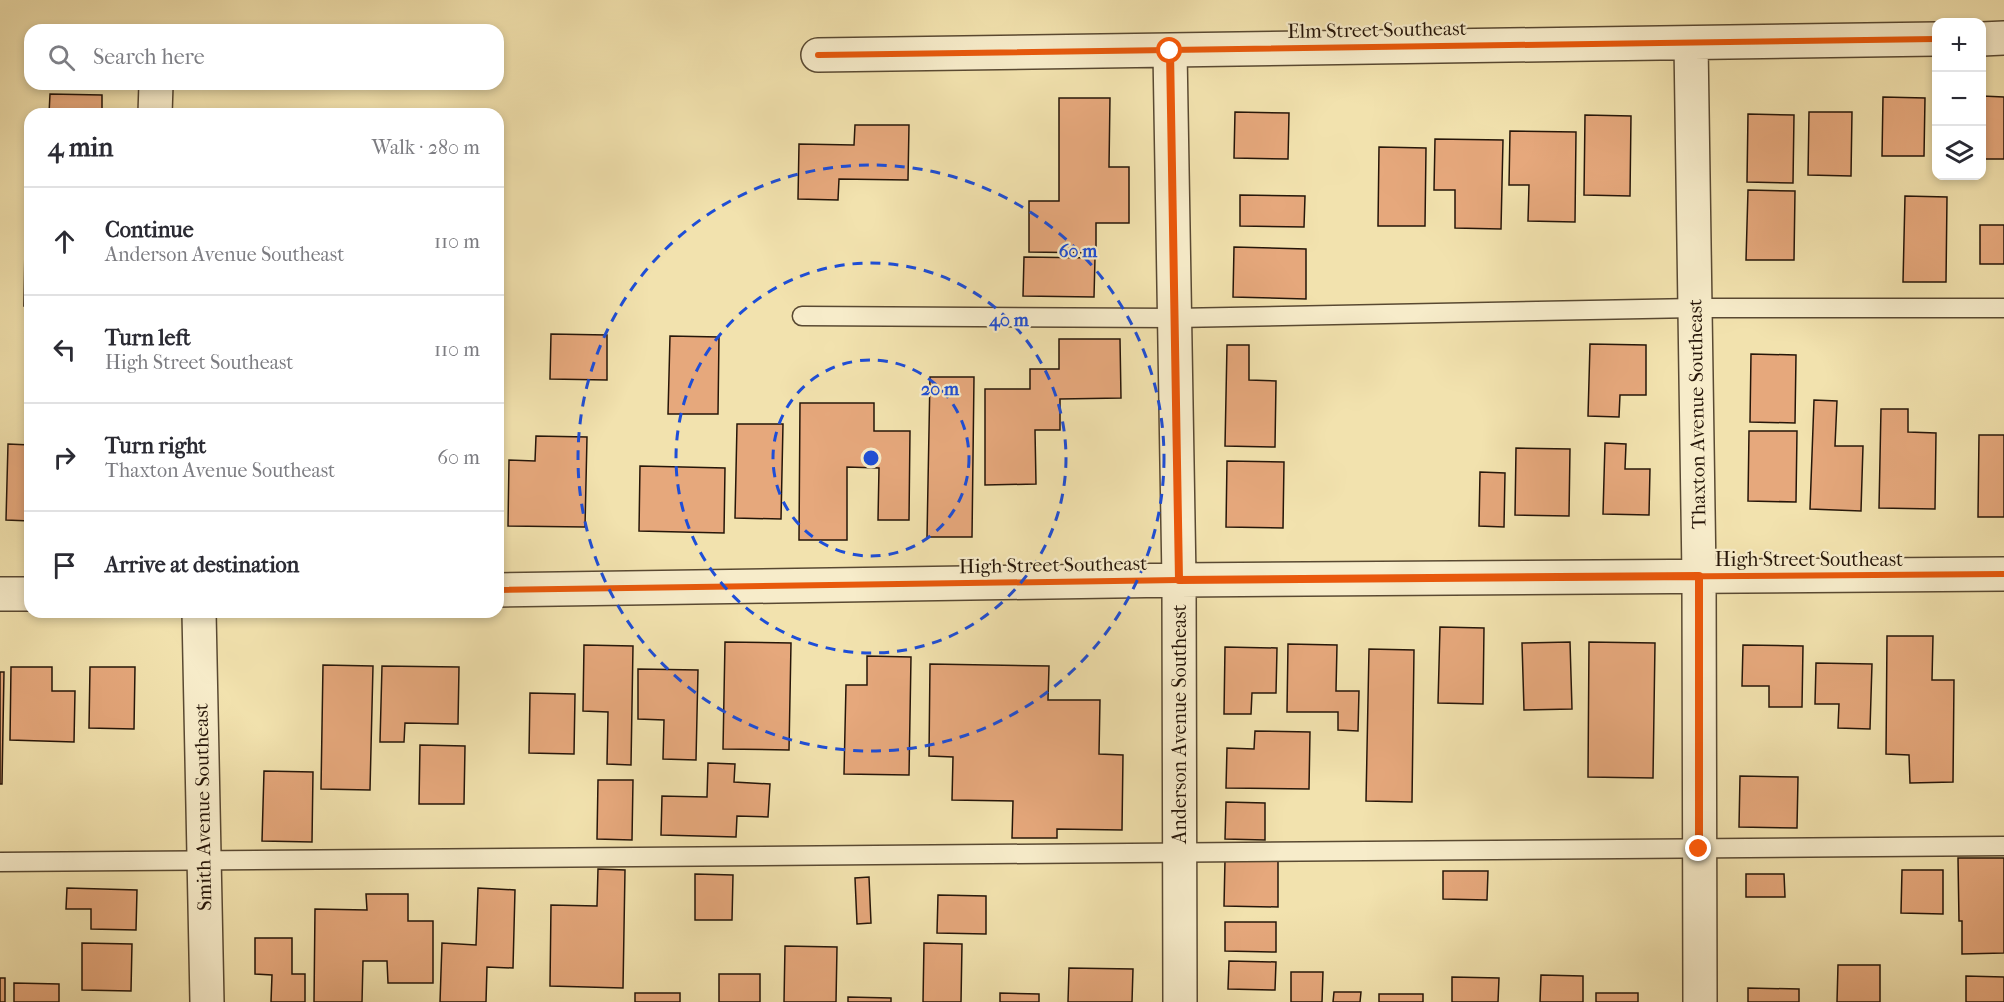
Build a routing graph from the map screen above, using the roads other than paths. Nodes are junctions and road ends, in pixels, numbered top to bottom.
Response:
1 (2004, 38) edge
2 (1932, 39) edge
3 (1986, 39) edge
4 (1691, 43) junction
5 (1170, 51) junction
6 (818, 55) dead end
7 (156, 90) edge
8 (156, 108) edge
9 (1695, 308) junction
10 (2004, 308) edge
11 (802, 316) dead end
12 (1175, 318) junction
13 (2004, 574) edge
14 (1699, 576) junction
15 (1179, 580) junction
16 (504, 590) edge
17 (0, 594) edge
18 (24, 594) edge
19 (199, 618) edge
20 (2004, 846) edge
21 (1699, 849) junction
22 (1179, 854) junction
23 (204, 860) junction
24 (0, 862) edge
25 (207, 1002) edge
26 (1180, 1002) edge
27 (1700, 1002) edge

1 - 3 street
2 - 4 street, Elm Street Southeast
4 - 5 street, Elm Street Southeast
4 - 9 street, Thaxton Avenue Southeast
5 - 6 street, Elm Street Southeast
5 - 12 street, Anderson Avenue Southeast
7 - 8 street
9 - 10 lane
9 - 12 lane
9 - 14 street, Thaxton Avenue Southeast
11 - 12 lane
12 - 15 street, Anderson Avenue Southeast
13 - 14 street, High Street Southeast
14 - 15 street, High Street Southeast
14 - 21 street, Thaxton Avenue Southeast
15 - 16 street, High Street Southeast
15 - 22 street, Anderson Avenue Southeast
17 - 18 street
19 - 23 street, Smith Avenue Southeast
20 - 21 lane
21 - 22 lane
21 - 27 street, Thaxton Avenue Southeast
22 - 23 lane
22 - 26 street, Anderson Avenue Southeast
23 - 24 lane
23 - 25 street, Smith Avenue Southeast

